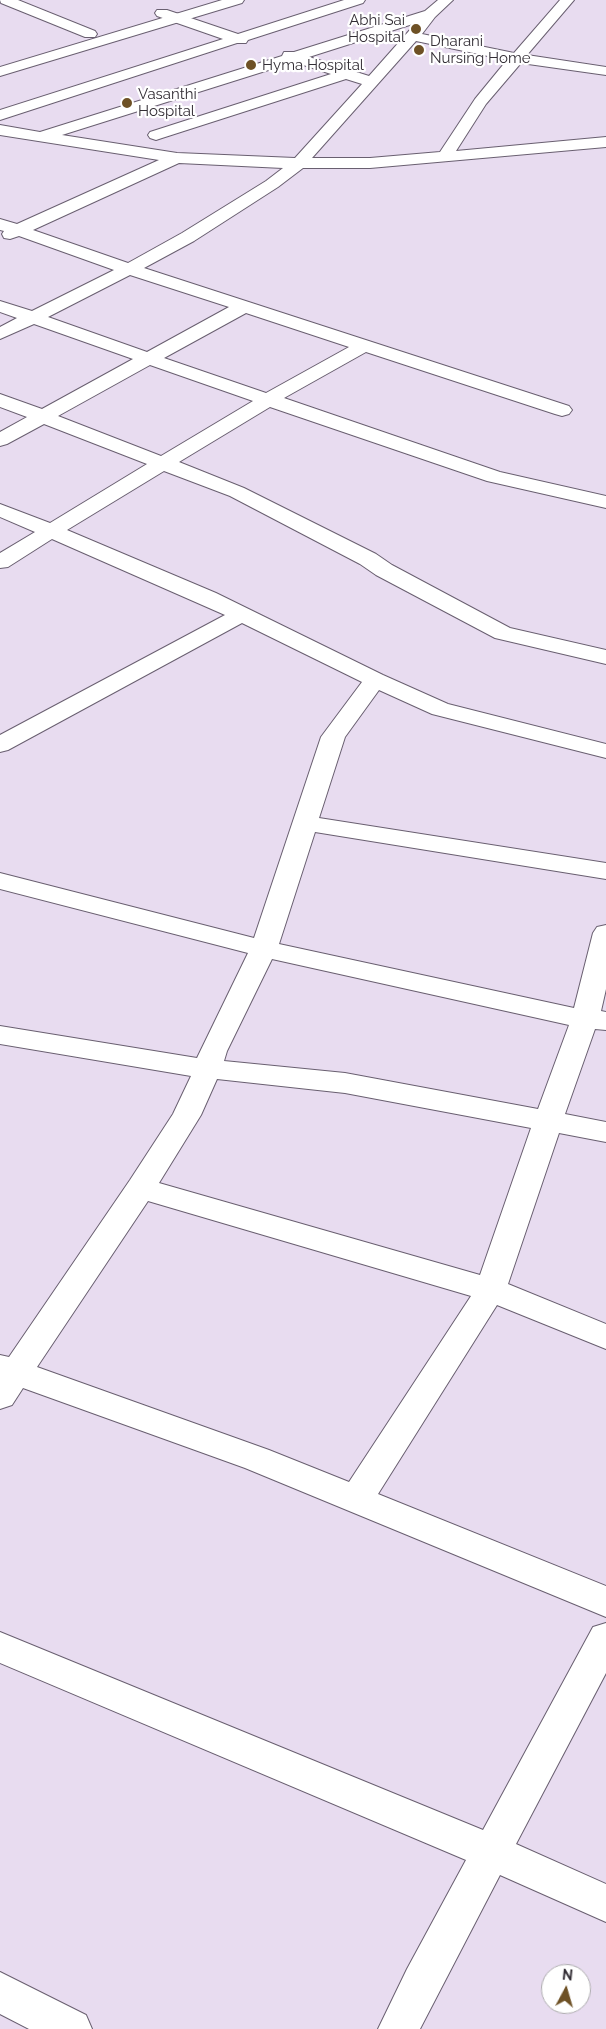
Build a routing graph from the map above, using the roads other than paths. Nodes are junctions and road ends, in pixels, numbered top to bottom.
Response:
1 (6, 0) edge
2 (206, 0) edge
3 (237, 0) edge
4 (358, 0) edge
5 (446, 0) edge
6 (566, 0) edge
7 (162, 13) junction
8 (430, 14) junction
9 (176, 18) junction
10 (90, 34) junction
11 (413, 36) junction
12 (237, 39) junction
13 (256, 45) dead end
14 (274, 51) dead end
15 (293, 57) junction
16 (517, 58) junction
17 (0, 61) edge
18 (606, 71) edge
19 (0, 72) edge
20 (346, 74) junction
21 (371, 82) junction
22 (0, 115) edge
23 (0, 130) edge
24 (606, 133) edge
25 (156, 135) dead end
26 (40, 137) junction
27 (599, 143) edge
28 (444, 156) junction
29 (177, 158) junction
30 (299, 163) junction
31 (0, 224) edge
32 (18, 230) junction
33 (0, 239) edge
34 (129, 268) junction
35 (0, 306) edge
36 (245, 306) junction
37 (32, 318) junction
38 (0, 334) edge
39 (363, 346) junction
40 (150, 359) junction
41 (269, 399) junction
42 (0, 400) edge
43 (562, 410) dead end
44 (44, 417) junction
45 (0, 440) edge
46 (164, 465) junction
47 (606, 502) edge
48 (0, 510) edge
49 (51, 531) junction
50 (0, 562) edge
51 (241, 615) junction
52 (606, 657) edge
53 (375, 680) junction
54 (0, 744) edge
55 (606, 751) edge
56 (305, 823) junction
57 (606, 871) edge
58 (0, 881) edge
59 (606, 933) edge
60 (264, 948) junction
61 (595, 1020) edge
62 (0, 1036) edge
63 (208, 1068) junction
64 (548, 1121) junction
65 (606, 1132) edge
66 (141, 1188) junction
67 (490, 1290) junction
68 (606, 1337) edge
69 (5, 1378) edge
70 (356, 1500) junction
71 (606, 1602) edge
72 (606, 1638) edge
73 (0, 1647) edge
74 (491, 1852) junction
75 (606, 1903) edge
76 (0, 1992) edge
77 (72, 2029) edge
78 (399, 2029) edge

1 - 10 street
2 - 7 street
3 - 9 street
4 - 12 street
5 - 8 street
6 - 16 street
7 - 9 street
7 - 10 street
8 - 11 street
8 - 15 street
9 - 12 street
9 - 19 street
10 - 17 street
11 - 16 street
11 - 21 street
12 - 13 street
12 - 22 street
14 - 15 street
15 - 20 street
15 - 26 street
16 - 18 street
16 - 28 street
20 - 21 street
20 - 25 street
21 - 30 street
23 - 26 street
24 - 27 street
26 - 29 street
27 - 28 street
28 - 30 street
29 - 30 street
29 - 32 street
30 - 34 street
31 - 32 street
32 - 33 street
32 - 34 street
34 - 36 street
34 - 37 street
35 - 37 street
36 - 39 street
36 - 40 street
37 - 38 street
37 - 40 street
39 - 41 street
39 - 43 street
40 - 41 street
40 - 44 street
41 - 46 street
41 - 47 street
42 - 44 street
44 - 45 street
44 - 46 street
46 - 49 street
46 - 52 street
48 - 49 street
49 - 50 street
49 - 51 street
51 - 53 street
51 - 54 street
53 - 55 street
53 - 56 street
56 - 57 street
56 - 60 street
58 - 60 street
59 - 61 street
60 - 61 street
60 - 63 street
61 - 64 street
62 - 63 street
63 - 64 street
63 - 66 street
64 - 65 street
64 - 67 street
66 - 67 street
66 - 69 street
67 - 68 street
67 - 70 street
69 - 70 street
70 - 71 street
72 - 74 street
73 - 74 street
74 - 75 street
74 - 78 street
76 - 77 street

